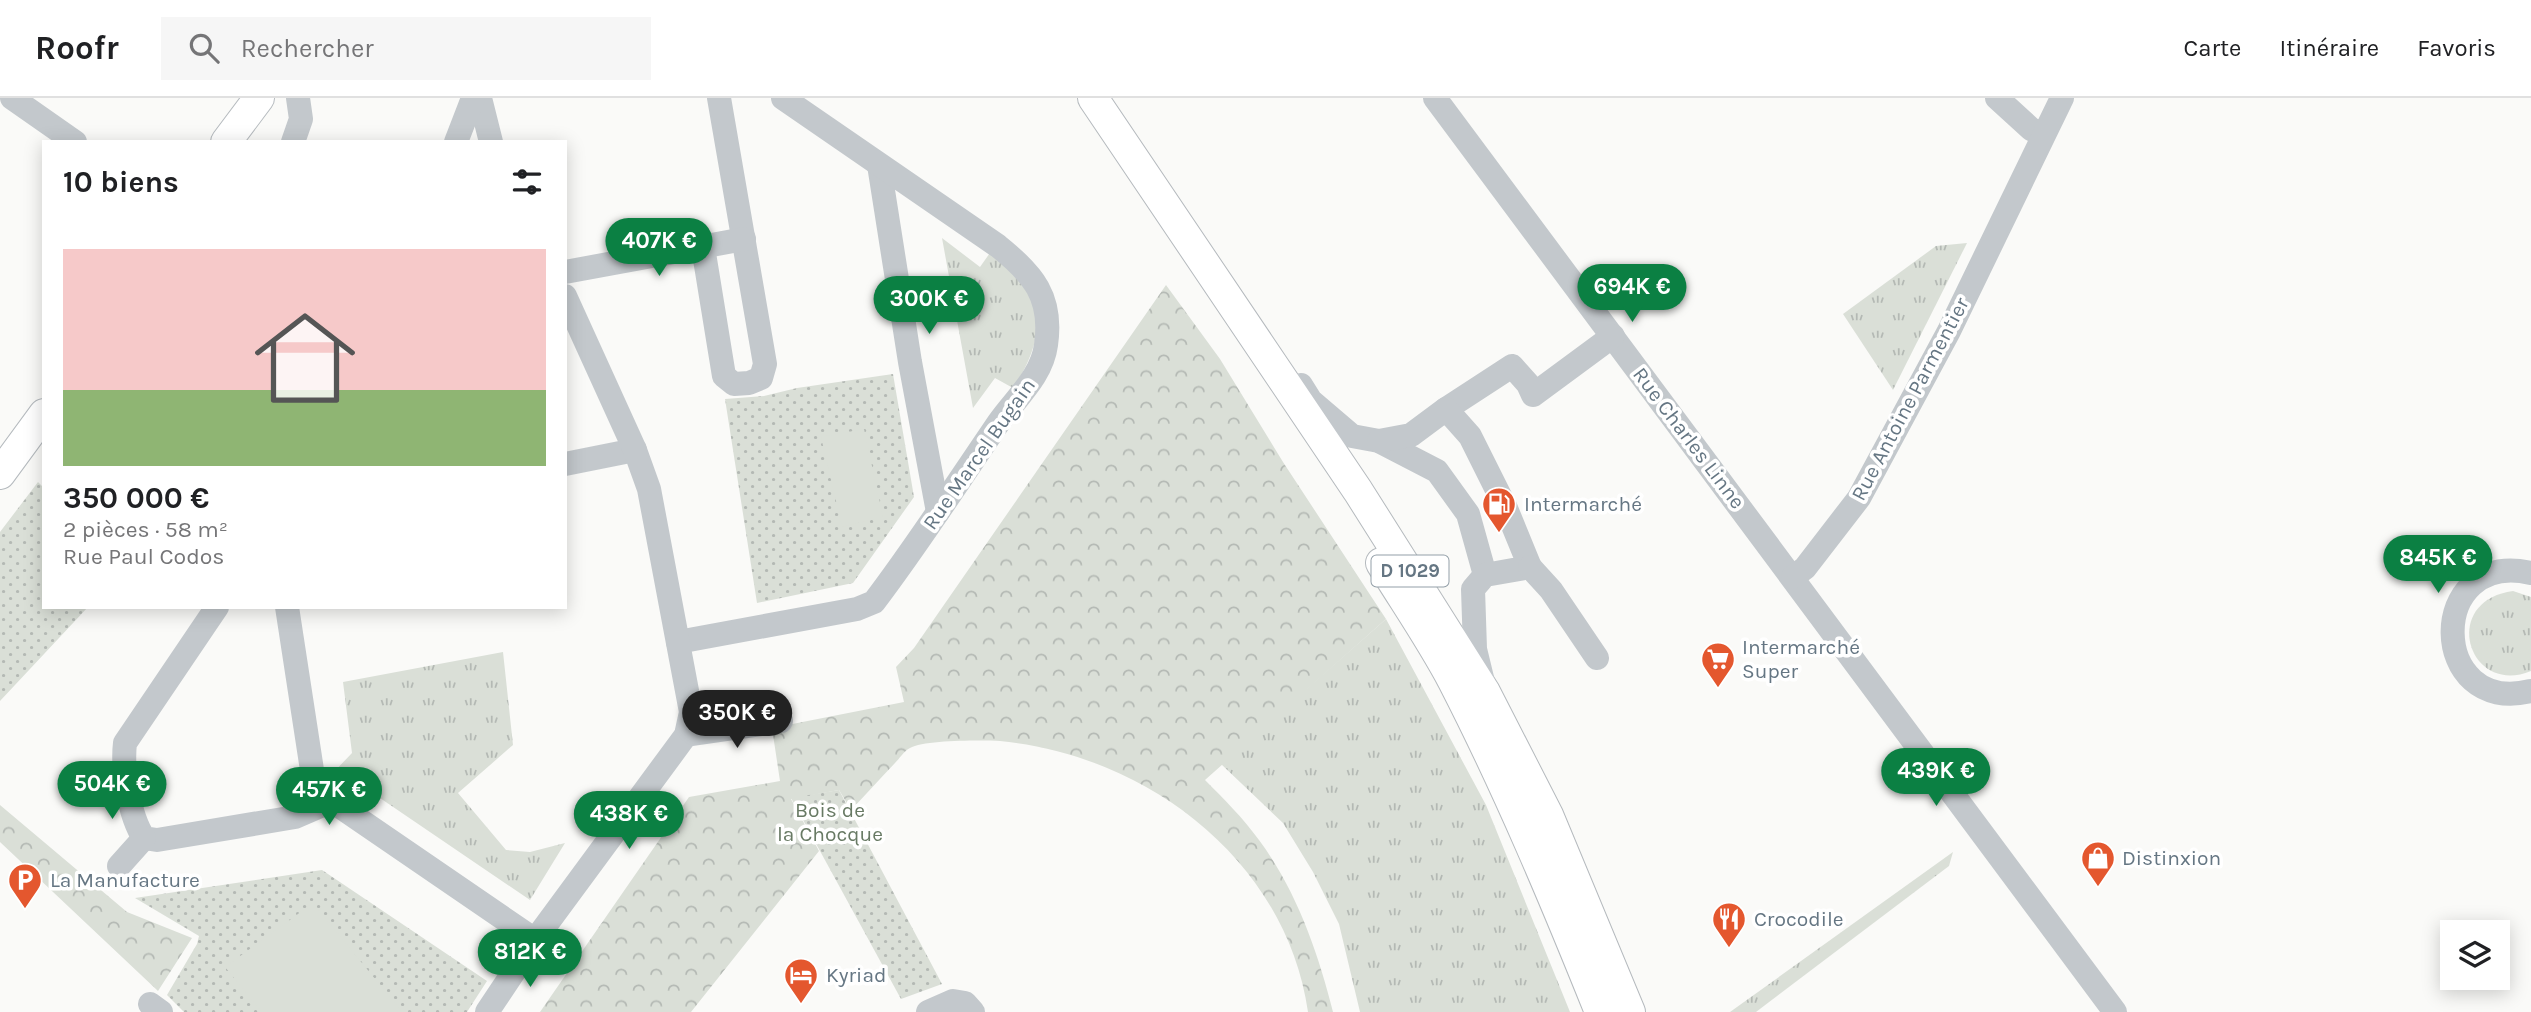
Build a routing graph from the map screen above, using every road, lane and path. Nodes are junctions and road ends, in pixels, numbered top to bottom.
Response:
1 (12, 98) edge
2 (259, 98) edge
3 (278, 98) edge
4 (298, 98) edge
5 (472, 98) edge
6 (480, 98) edge
7 (719, 98) edge
8 (783, 98) edge
9 (1069, 98) edge
10 (1083, 98) edge
11 (1093, 98) edge
12 (1435, 98) edge
13 (1997, 98) edge
14 (2062, 98) edge
15 (2043, 135) junction
16 (72, 140) edge
17 (228, 140) edge
18 (247, 140) edge
19 (294, 140) edge
20 (457, 140) edge
21 (490, 140) edge
22 (1135, 161) junction
23 (880, 165) junction
24 (744, 239) junction
25 (703, 247) junction
26 (567, 272) edge
27 (567, 300) edge
28 (1612, 336) junction
29 (1258, 342) junction
30 (42, 395) edge
31 (1446, 410) junction
32 (42, 417) edge
33 (1380, 441) junction
34 (23, 442) edge
35 (635, 450) junction
36 (567, 464) edge
37 (0, 474) edge
38 (938, 512) junction
39 (1530, 566) junction
40 (2531, 573) edge
41 (1485, 575) junction
42 (1793, 577) junction
43 (217, 609) edge
44 (287, 609) edge
45 (678, 642) junction
46 (1597, 658) dead end
47 (2531, 691) edge
48 (1485, 692) junction
49 (781, 721) dead end
50 (686, 735) junction
51 (332, 801) junction
52 (144, 838) junction
53 (119, 866) dead end
54 (535, 940) junction
55 (487, 1012) edge
56 (929, 1012) edge
57 (973, 1012) edge
58 (1600, 1012) edge
59 (1630, 1012) edge
60 (2115, 1012) edge

1 - 16 street
2 - 17 main road
3 - 18 main road
4 - 19 street
5 - 20 street
6 - 21 street
7 - 24 street
8 - 23 street, Rue Marcel Bugain
9 - 58 main road, D 1029
10 - 22 main road, D 1029
11 - 22 main road, D 1029
12 - 28 street, Rue Charles Linne
13 - 15 street
14 - 15 street, Rue Antoine Parmentier
15 - 42 street, Rue Antoine Parmentier
22 - 29 main road, D 1029
23 - 38 street
23 - 38 street, Rue Marcel Bugain
24 - 25 street
24 - 25 street
25 - 26 street
27 - 35 street
28 - 31 street
28 - 42 street, Rue Charles Linne
29 - 33 street
29 - 48 main road, D 1029
30 - 34 main road
31 - 33 street
31 - 39 street
32 - 34 main road
33 - 41 street
34 - 37 main road
35 - 36 street
35 - 45 street
38 - 45 street, Rue Marcel Bugain
39 - 41 street
39 - 46 street
40 - 47 street
41 - 48 street
42 - 60 street
43 - 52 street
44 - 51 street
45 - 50 street
48 - 59 main road, D 1029
49 - 50 street
50 - 54 street
51 - 52 street
51 - 54 street
52 - 53 street
54 - 55 street
56 - 57 street

